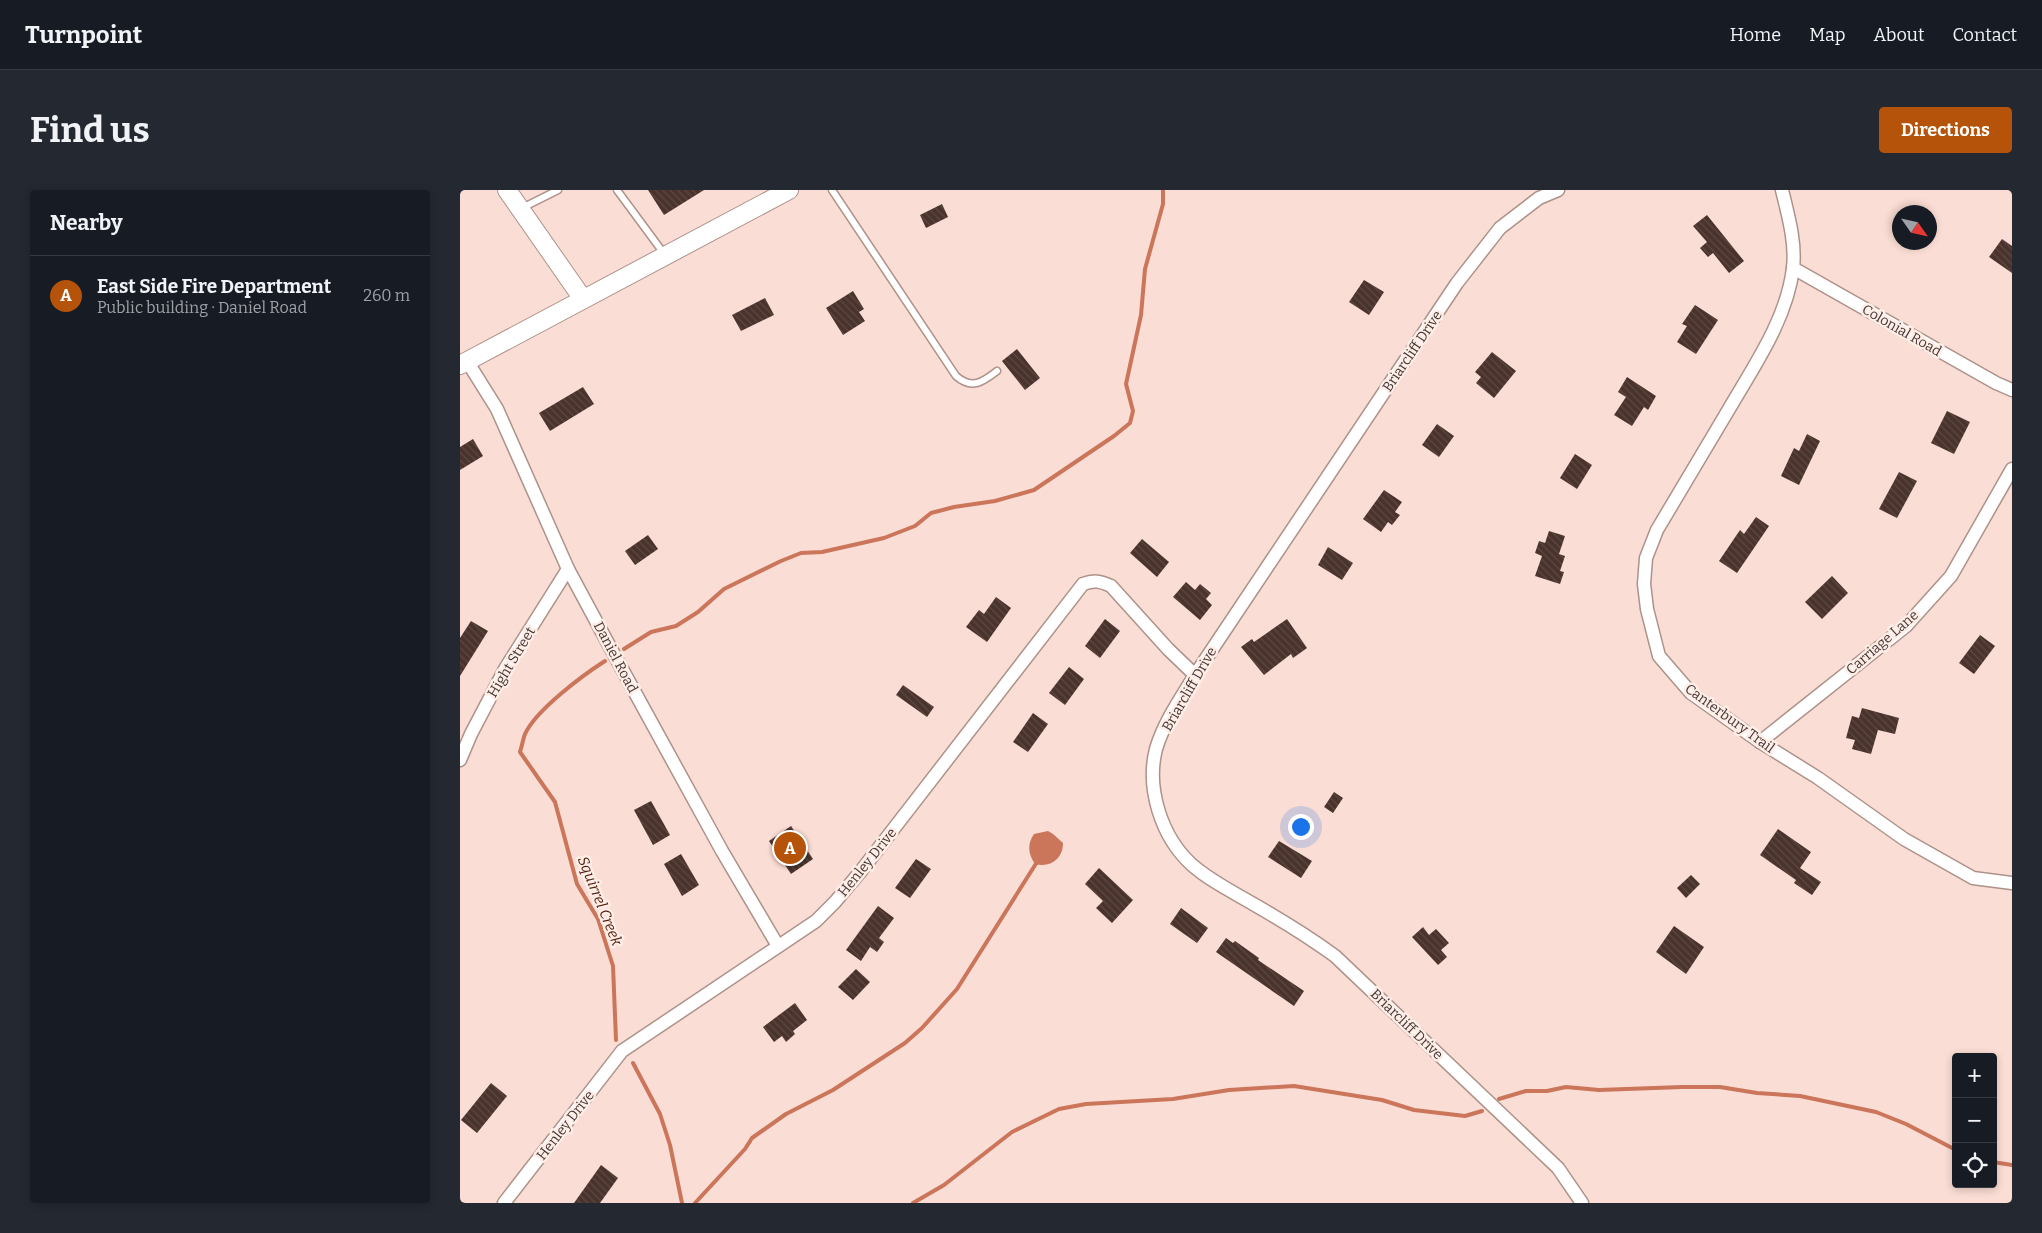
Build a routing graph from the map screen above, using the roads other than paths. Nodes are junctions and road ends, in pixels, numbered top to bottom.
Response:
1 (507, 190) edge
2 (558, 190) edge
3 (617, 190) edge
4 (790, 190) edge
5 (832, 190) edge
6 (1558, 190) edge
7 (1782, 190) edge
8 (521, 208) junction
9 (666, 256) junction
10 (1793, 268) junction
11 (583, 299) junction
12 (464, 363) edge
13 (997, 371) dead end
14 (2012, 390) edge
15 (2012, 469) edge
16 (568, 568) junction
17 (1194, 674) junction
18 (1760, 742) junction
19 (460, 760) edge
20 (2012, 883) edge
21 (778, 946) junction
22 (504, 1203) edge
23 (1582, 1203) edge

1 - 8 main road
2 - 8 lane
3 - 9 lane
4 - 9 main road
5 - 13 lane
6 - 17 street, Briarcliff Drive
7 - 10 street, Canterbury Trail
8 - 11 main road
9 - 11 main road
10 - 14 street, Colonial Road
10 - 18 street, Canterbury Trail
11 - 12 main road
12 - 16 street, Daniel Road
15 - 18 street, Carriage Lane
16 - 19 street, Hight Street
16 - 21 street, Daniel Road
17 - 21 street, Henley Drive
17 - 23 street, Briarcliff Drive
18 - 20 street, Canterbury Trail
21 - 22 street, Henley Drive

